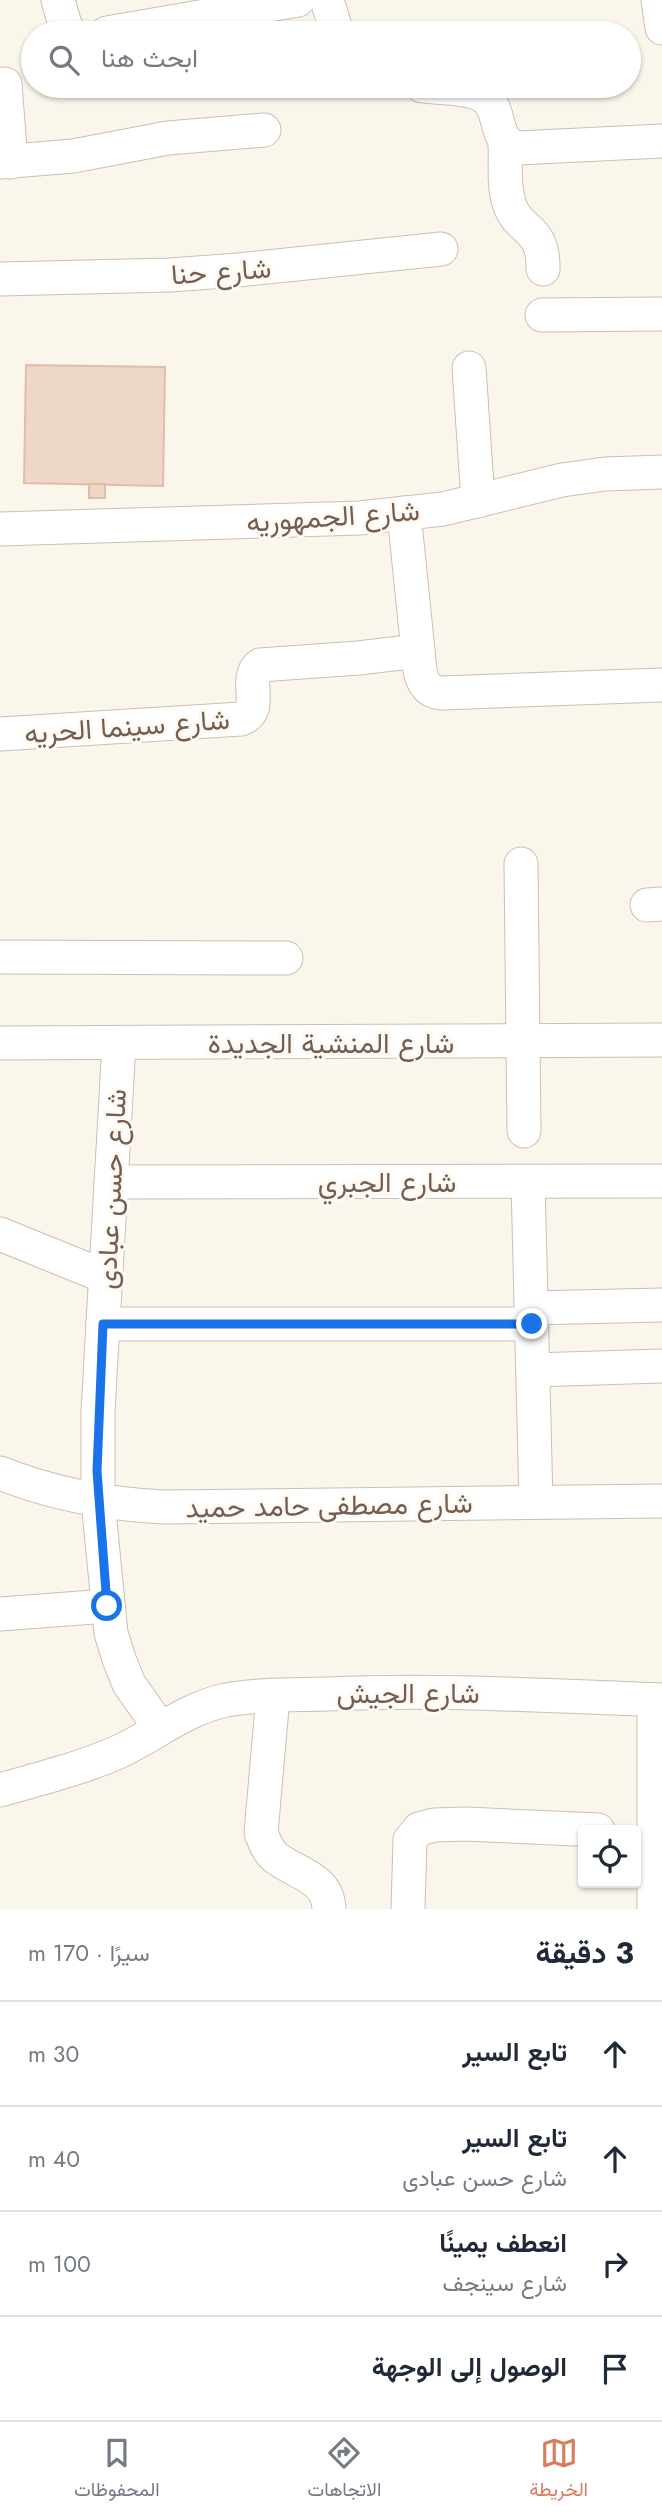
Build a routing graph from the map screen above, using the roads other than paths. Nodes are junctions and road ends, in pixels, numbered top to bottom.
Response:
1 (58, 0) edge
2 (298, 0) edge
3 (327, 0) edge
4 (658, 0) edge
5 (64, 21) edge
6 (176, 21) edge
7 (333, 21) edge
8 (662, 28) edge
9 (5, 84) dead end
10 (485, 98) edge
11 (264, 130) dead end
12 (662, 141) edge
13 (505, 142) junction
14 (5, 162) edge
15 (441, 248) dead end
16 (543, 269) dead end
17 (0, 279) edge
18 (662, 314) edge
19 (542, 315) dead end
20 (469, 368) dead end
21 (662, 472) edge
22 (478, 501) junction
23 (404, 513) junction
24 (0, 529) edge
25 (418, 651) junction
26 (662, 685) edge
27 (0, 734) edge
28 (521, 864) dead end
29 (0, 957) edge
30 (286, 958) dead end
31 (662, 1040) edge
32 (523, 1041) junction
33 (0, 1044) edge
34 (120, 1044) junction
35 (524, 1131) dead end
36 (662, 1181) edge
37 (111, 1182) junction
38 (528, 1182) junction
39 (0, 1234) edge
40 (106, 1277) junction
41 (662, 1305) edge
42 (531, 1316) junction
43 (103, 1324) junction
44 (662, 1366) edge
45 (533, 1370) junction
46 (0, 1473) edge
47 (662, 1500) edge
48 (98, 1502) junction
49 (536, 1502) junction
50 (107, 1606) junction
51 (0, 1615) edge
52 (273, 1696) junction
53 (658, 1700) edge
54 (160, 1728) junction
55 (0, 1790) edge
56 (578, 1829) edge
57 (645, 1834) edge
58 (329, 1909) edge
59 (408, 1909) edge
60 (654, 1909) edge

1 - 5 street
2 - 6 street
3 - 7 street
4 - 8 street
9 - 14 street
10 - 13 street
11 - 14 street
12 - 13 street
13 - 16 street
15 - 17 street, شارع حنا
18 - 19 street
20 - 22 street
21 - 22 street, شارع الجمهوريه
22 - 23 street, شارع الجمهوريه
23 - 24 street, شارع الجمهوريه
23 - 25 street
25 - 26 street
25 - 27 street, شارع سينما الحريه
28 - 32 street
29 - 30 street
31 - 32 street, شارع المنشية الجديدة
32 - 34 street, شارع المنشية الجديدة
32 - 35 street
33 - 34 street, شارع المنشية الجديدة
34 - 37 street, شارع حسن عبادى
36 - 38 street, شارع الجبري
37 - 38 street, شارع الجبري
37 - 40 street, شارع حسن عبادى
38 - 42 street
39 - 40 street
40 - 43 street, شارع حسن عبادى
41 - 42 street
42 - 43 street
42 - 45 street
43 - 48 street, شارع حسن عبادى
44 - 45 street
45 - 49 street
46 - 48 street, شارع مصطفى حامد حميد
47 - 49 street, شارع مصطفى حامد حميد
48 - 49 street, شارع مصطفى حامد حميد
48 - 50 street, شارع حسن عبادى
50 - 51 street
50 - 54 street, شارع حسن عبادى
52 - 53 street, شارع الجيش
52 - 54 street, شارع الجيش
52 - 58 street
53 - 57 street
54 - 55 street, شارع الجيش
56 - 59 street
57 - 60 street

